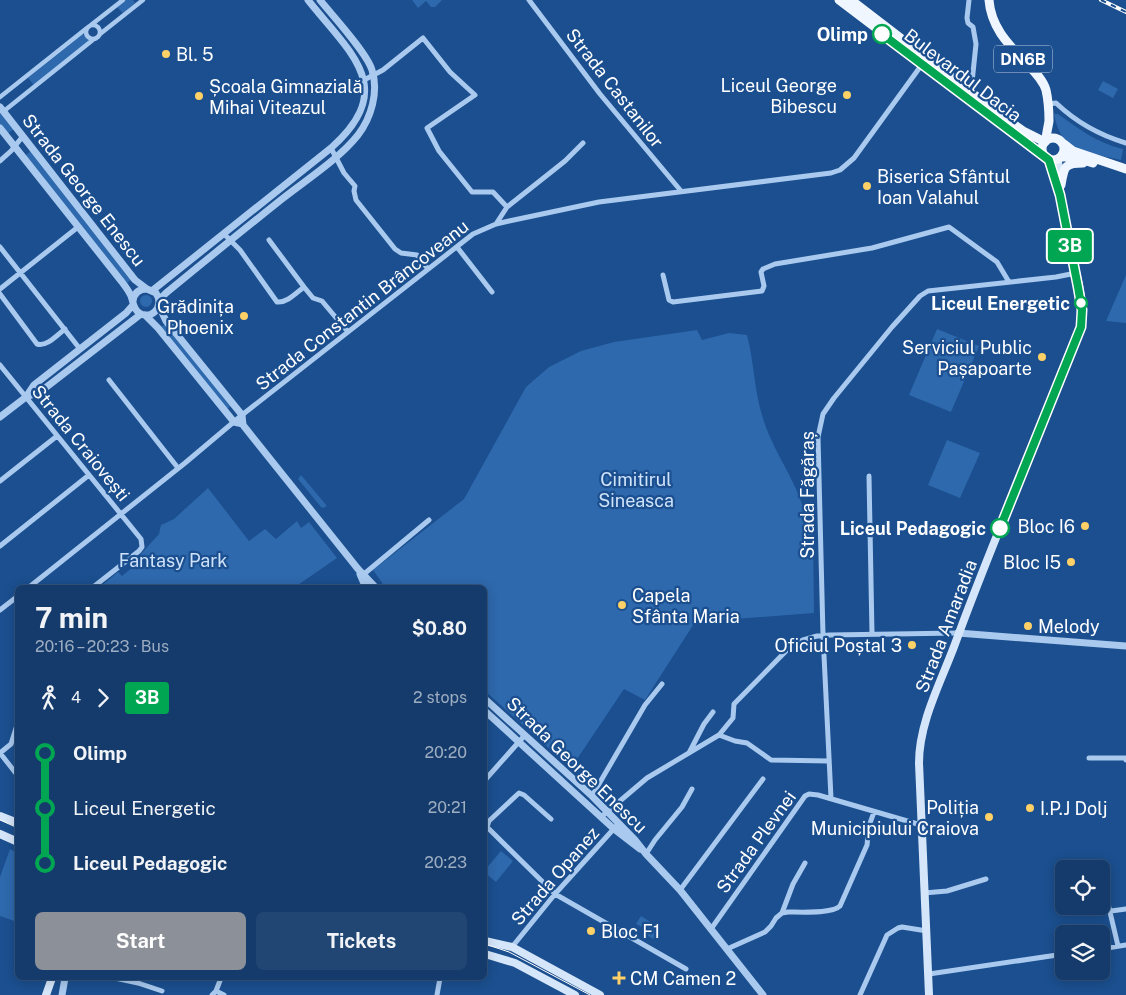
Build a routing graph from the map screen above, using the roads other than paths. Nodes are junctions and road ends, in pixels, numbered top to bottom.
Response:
1 (123, 0) edge
2 (143, 0) edge
3 (308, 0) edge
4 (320, 0) edge
5 (529, 0) edge
6 (839, 0) edge
7 (851, 0) edge
8 (969, 0) edge
9 (989, 0) edge
10 (534, 3) edge
11 (89, 27) junction
12 (100, 34) junction
13 (94, 39) junction
14 (924, 62) junction
15 (373, 76) junction
16 (364, 80) junction
17 (971, 92) junction
18 (0, 97) edge
19 (1048, 104) junction
20 (2, 109) edge
21 (1049, 122) junction
22 (0, 128) edge
23 (23, 136) junction
24 (1045, 141) junction
25 (1062, 142) junction
26 (583, 143) dead end
27 (1126, 143) edge
28 (15, 147) junction
29 (331, 148) junction
30 (335, 156) junction
31 (1053, 158) junction
32 (0, 161) edge
33 (1096, 164) junction
34 (1126, 169) edge
35 (1061, 185) junction
36 (681, 192) junction
37 (1060, 195) junction
38 (506, 207) junction
39 (496, 224) junction
40 (78, 227) junction
41 (224, 234) junction
42 (231, 240) junction
43 (269, 240) dead end
44 (0, 247) edge
45 (457, 247) junction
46 (428, 269) junction
47 (20, 273) junction
48 (1076, 273) junction
49 (663, 275) dead end
50 (1009, 282) junction
51 (304, 287) junction
52 (0, 289) edge
53 (150, 289) junction
54 (492, 292) dead end
55 (0, 294) edge
56 (133, 303) junction
57 (159, 303) junction
58 (143, 315) junction
59 (65, 329) junction
60 (348, 332) junction
61 (80, 349) junction
62 (0, 365) edge
63 (109, 380) dead end
64 (26, 396) junction
65 (242, 415) junction
66 (0, 418) edge
67 (234, 422) junction
68 (243, 424) junction
69 (57, 436) junction
70 (178, 468) junction
71 (88, 475) junction
72 (869, 476) dead end
73 (0, 481) edge
74 (119, 513) junction
75 (429, 520) dead end
76 (0, 546) edge
77 (361, 571) junction
78 (32, 585) edge
79 (96, 585) edge
80 (365, 585) edge
81 (373, 585) edge
82 (15, 598) edge
83 (0, 610) edge
84 (958, 633) junction
85 (872, 634) junction
86 (823, 635) junction
87 (1126, 646) edge
88 (662, 684) dead end
89 (487, 701) edge
90 (713, 712) dead end
91 (487, 713) edge
92 (15, 731) edge
93 (525, 735) junction
94 (719, 735) junction
95 (518, 742) junction
96 (0, 753) edge
97 (688, 754) junction
98 (1089, 758) dead end
99 (1126, 758) edge
100 (829, 760) junction
101 (15, 772) edge
102 (487, 778) edge
103 (763, 779) dead end
104 (692, 789) dead end
105 (592, 796) junction
106 (831, 798) junction
107 (607, 811) junction
108 (874, 812) junction
109 (0, 816) edge
110 (601, 817) junction
111 (551, 820) dead end
112 (15, 822) edge
113 (921, 825) junction
114 (617, 826) junction
115 (2, 835) edge
116 (15, 841) edge
117 (15, 845) edge
118 (646, 854) junction
119 (805, 863) dead end
120 (986, 879) dead end
121 (680, 890) junction
122 (924, 893) junction
123 (555, 894) junction
124 (1110, 907) edge
125 (1126, 909) edge
126 (1111, 911) junction
127 (782, 913) junction
128 (711, 929) junction
129 (926, 931) junction
130 (487, 941) edge
131 (1126, 945) edge
132 (1118, 946) junction
133 (512, 947) junction
134 (1110, 947) edge
135 (727, 949) junction
136 (487, 955) edge
137 (1055, 955) edge
138 (686, 969) dead end
139 (928, 974) junction
140 (51, 980) edge
141 (65, 980) edge
142 (124, 980) edge
143 (220, 980) edge
144 (440, 980) edge
145 (162, 992) dead end
146 (214, 993) edge
147 (46, 995) edge
148 (62, 995) edge
149 (224, 995) edge
150 (437, 995) edge
151 (575, 995) edge
152 (600, 995) edge
153 (763, 995) edge
154 (860, 995) edge
155 (929, 995) edge

1 - 11 street
2 - 12 street
3 - 16 street
4 - 15 street
5 - 10 street, Strada Castanilor
6 - 14 main road, Bulevardul Dacia
7 - 14 main road, Bulevardul Dacia
8 - 17 street
9 - 19 main road, DN6B
10 - 36 street, Strada Castanilor
11 - 12 street
11 - 13 street
11 - 18 street
12 - 13 street
13 - 20 street
14 - 17 main road, Bulevardul Dacia
14 - 31 main road, Bulevardul Dacia
14 - 36 street, Strada Constantin Brâncoveanu
15 - 16 street
15 - 30 street
15 - 38 street
16 - 29 street
17 - 24 main road, Bulevardul Dacia
19 - 21 main road, DN6B
19 - 27 street
20 - 23 street, Strada George Enescu
21 - 24 main road, DN6B
21 - 25 main road
22 - 28 street, Strada George Enescu
23 - 28 street
23 - 53 street, Strada George Enescu
24 - 25 main road
24 - 31 main road
25 - 31 main road
25 - 34 main road, Bulevardul Dacia
26 - 38 street
28 - 32 street
28 - 40 street, Strada George Enescu
29 - 30 street
29 - 41 street
30 - 42 street
30 - 46 street
31 - 33 main road, Bulevardul Dacia
31 - 35 main road, Strada Amaradia
31 - 37 main road, Strada Amaradia
33 - 34 main road, Bulevardul Dacia
33 - 35 main road
35 - 37 main road, Strada Amaradia
36 - 39 street, Strada Constantin Brâncoveanu
37 - 48 main road, Strada Amaradia
38 - 39 street
39 - 45 street, Strada Constantin Brâncoveanu
40 - 47 street
40 - 56 street, Strada George Enescu
41 - 42 street
41 - 53 street
42 - 51 street
42 - 57 street
43 - 51 street
44 - 47 street
45 - 46 street, Strada Constantin Brâncoveanu
45 - 54 street
46 - 60 street, Strada Constantin Brâncoveanu
47 - 52 street
47 - 59 street
48 - 50 street, Strada Făgăraș
48 - 84 main road, Strada Amaradia
49 - 50 street
50 - 86 street, Strada Făgăraș
51 - 60 street
53 - 56 street
53 - 57 street
55 - 59 street
56 - 58 street
56 - 61 street
57 - 58 street
57 - 65 street
58 - 64 street
58 - 67 street
59 - 61 street
60 - 65 street, Strada Constantin Brâncoveanu
61 - 64 street
62 - 64 street, Strada Craiovești
63 - 70 street
64 - 66 street
64 - 69 street, Strada Craiovești
65 - 67 street, Strada Constantin Brâncoveanu
65 - 68 street
67 - 68 street
67 - 70 street, Strada Constantin Brâncoveanu
68 - 77 street
69 - 71 street, Strada Craiovești
69 - 73 street
70 - 74 street, Strada Constantin Brâncoveanu
71 - 74 street, Strada Craiovești
71 - 76 street
72 - 85 street
74 - 78 street, Strada Constantin Brâncoveanu
74 - 79 street, Strada Craiovești
75 - 77 street
77 - 80 street
77 - 81 street
82 - 83 street
84 - 85 street, Strada Opanez
84 - 87 street
84 - 113 main road, Strada Amaradia
85 - 86 street, Strada Opanez
86 - 94 street, Strada Opanez
86 - 100 street, Strada Făgăraș
88 - 105 street
89 - 93 street, Strada George Enescu
90 - 97 street
91 - 95 street, Strada George Enescu
92 - 96 street
93 - 95 street
93 - 105 street, Strada George Enescu
94 - 97 street, Strada Opanez
94 - 100 street
95 - 102 street
95 - 110 street, Strada George Enescu
96 - 101 street
97 - 107 street, Strada Opanez
98 - 99 street
100 - 106 street, Strada Făgăraș
103 - 121 street
104 - 118 street
105 - 107 street, Strada George Enescu
106 - 108 street, Strada Plevnei
106 - 128 street, Strada Plevnei
107 - 110 street, Strada Opanez
107 - 114 street, Strada George Enescu
108 - 113 street, Strada Plevnei
108 - 127 street
109 - 112 main road
110 - 114 street, Strada George Enescu
111 - 123 street
113 - 122 main road, Strada Amaradia
114 - 118 street, Strada George Enescu
114 - 123 street, Strada Opanez
115 - 116 main road
115 - 117 main road
118 - 121 street, Strada George Enescu
119 - 127 street
120 - 122 street
121 - 128 street, Strada George Enescu
122 - 129 main road, Strada Amaradia
123 - 133 street, Strada Opanez
123 - 138 street
124 - 126 street
125 - 126 street
126 - 132 street
127 - 135 street
128 - 135 street, Strada George Enescu
129 - 139 main road, Strada Amaradia
129 - 154 street
130 - 133 main road
131 - 132 street
132 - 134 street
133 - 152 main road
135 - 153 street, Strada George Enescu
136 - 151 main road
137 - 139 street
139 - 155 main road, Strada Amaradia
140 - 147 main road
141 - 148 street
142 - 145 street
143 - 146 street
144 - 150 street
146 - 149 street

